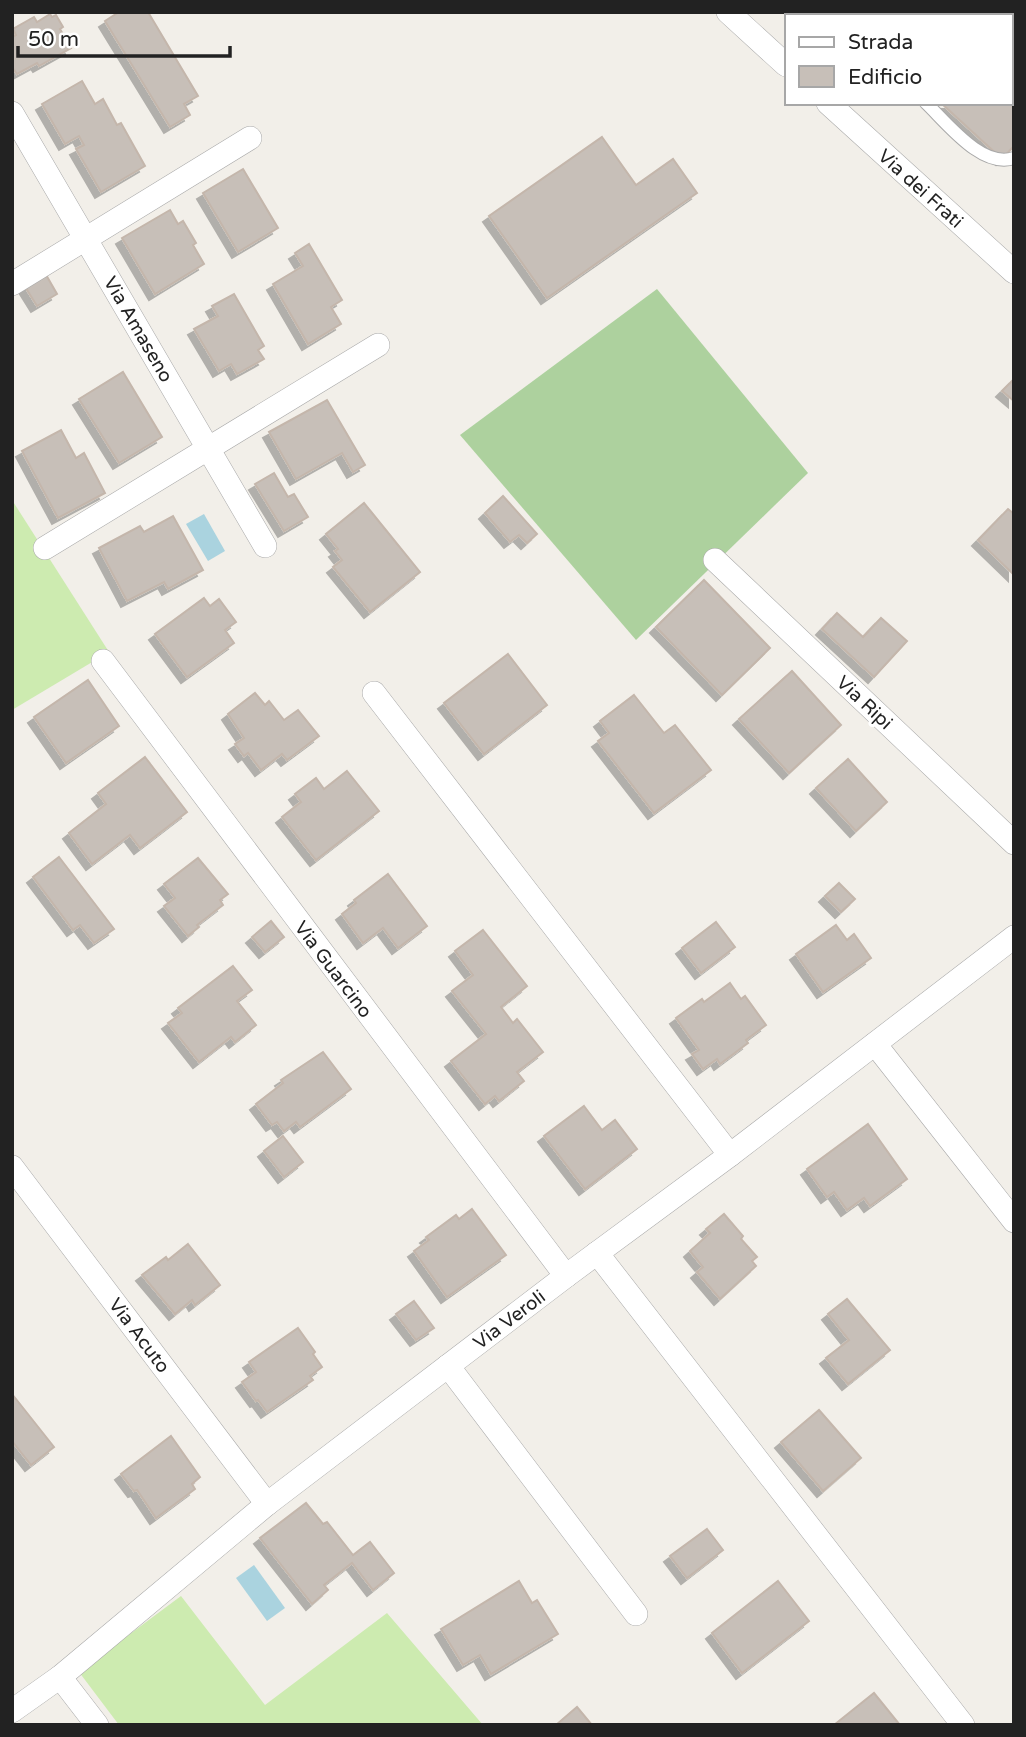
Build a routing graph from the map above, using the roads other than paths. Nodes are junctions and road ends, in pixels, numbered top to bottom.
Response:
1 (728, 12) edge
2 (785, 64) edge
3 (830, 105) edge
4 (928, 105) edge
5 (12, 113) edge
6 (250, 138) dead end
7 (1014, 158) edge
8 (86, 239) junction
9 (1014, 272) edge
10 (12, 284) edge
11 (378, 345) dead end
12 (208, 447) junction
13 (265, 546) dead end
14 (46, 548) dead end
15 (715, 561) dead end
16 (103, 661) dead end
17 (374, 692) dead end
18 (1014, 843) edge
19 (1014, 936) edge
20 (876, 1044) junction
21 (730, 1155) junction
22 (12, 1167) edge
23 (1014, 1222) edge
24 (597, 1253) junction
25 (566, 1276) junction
26 (448, 1366) junction
27 (267, 1504) junction
28 (636, 1614) dead end
29 (60, 1677) junction
30 (12, 1711) edge
31 (97, 1725) edge
32 (963, 1725) edge

1 - 2 street
3 - 9 street, Via dei Frati
4 - 7 lane
5 - 8 street, Via Amaseno
6 - 8 street
8 - 10 street
8 - 12 street, Via Amaseno
11 - 12 street
12 - 13 street, Via Amaseno
12 - 14 street
15 - 18 street, Via Ripi
16 - 25 street, Via Guarcino
17 - 21 street
19 - 20 street, Via Veroli
20 - 21 street, Via Veroli
20 - 23 street
21 - 24 street, Via Veroli
22 - 27 street, Via Acuto
24 - 25 street, Via Veroli
24 - 32 street
25 - 26 street, Via Veroli
26 - 27 street, Via Veroli
26 - 28 street
27 - 29 street, Via Veroli
29 - 30 street, Via Veroli
29 - 31 street

